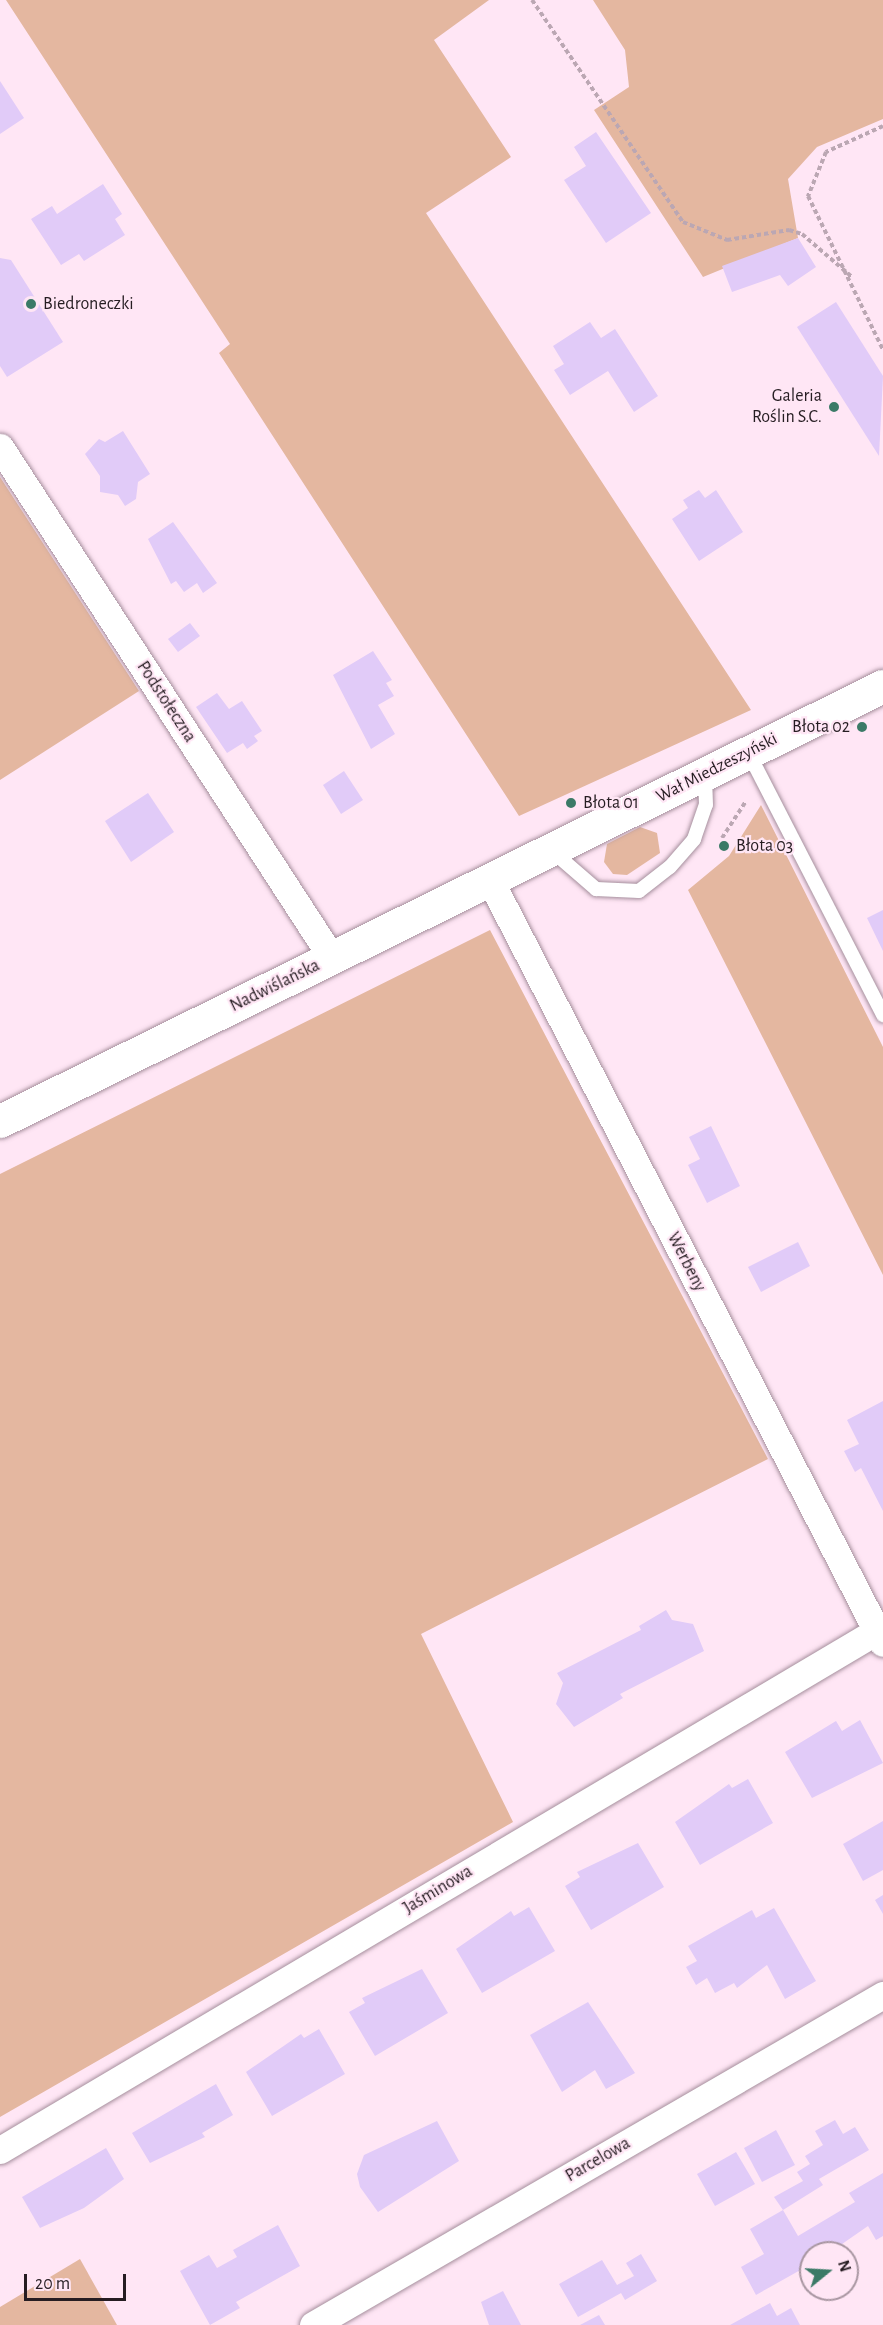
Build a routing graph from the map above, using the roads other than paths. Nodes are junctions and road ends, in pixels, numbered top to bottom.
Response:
1 (0, 447) edge
2 (883, 686) edge
3 (755, 764) junction
4 (705, 774) junction
5 (551, 850) junction
6 (490, 880) junction
7 (332, 958) junction
8 (883, 1015) edge
9 (0, 1121) edge
10 (880, 1637) edge
11 (883, 1995) edge
12 (0, 2150) edge
13 (313, 2325) edge

1 - 7 street, Podstołeczna
2 - 3 main road, Wał Miedzeszyński
3 - 4 main road, Wał Miedzeszyński
3 - 8 lane
4 - 5 main road, Wał Miedzeszyński
4 - 5 lane
5 - 6 main road, Nadwiślańska
6 - 7 main road, Nadwiślańska
6 - 10 street, Werbeny
7 - 9 main road, Nadwiślańska
10 - 12 street, Jaśminowa
11 - 13 street, Parcelowa

